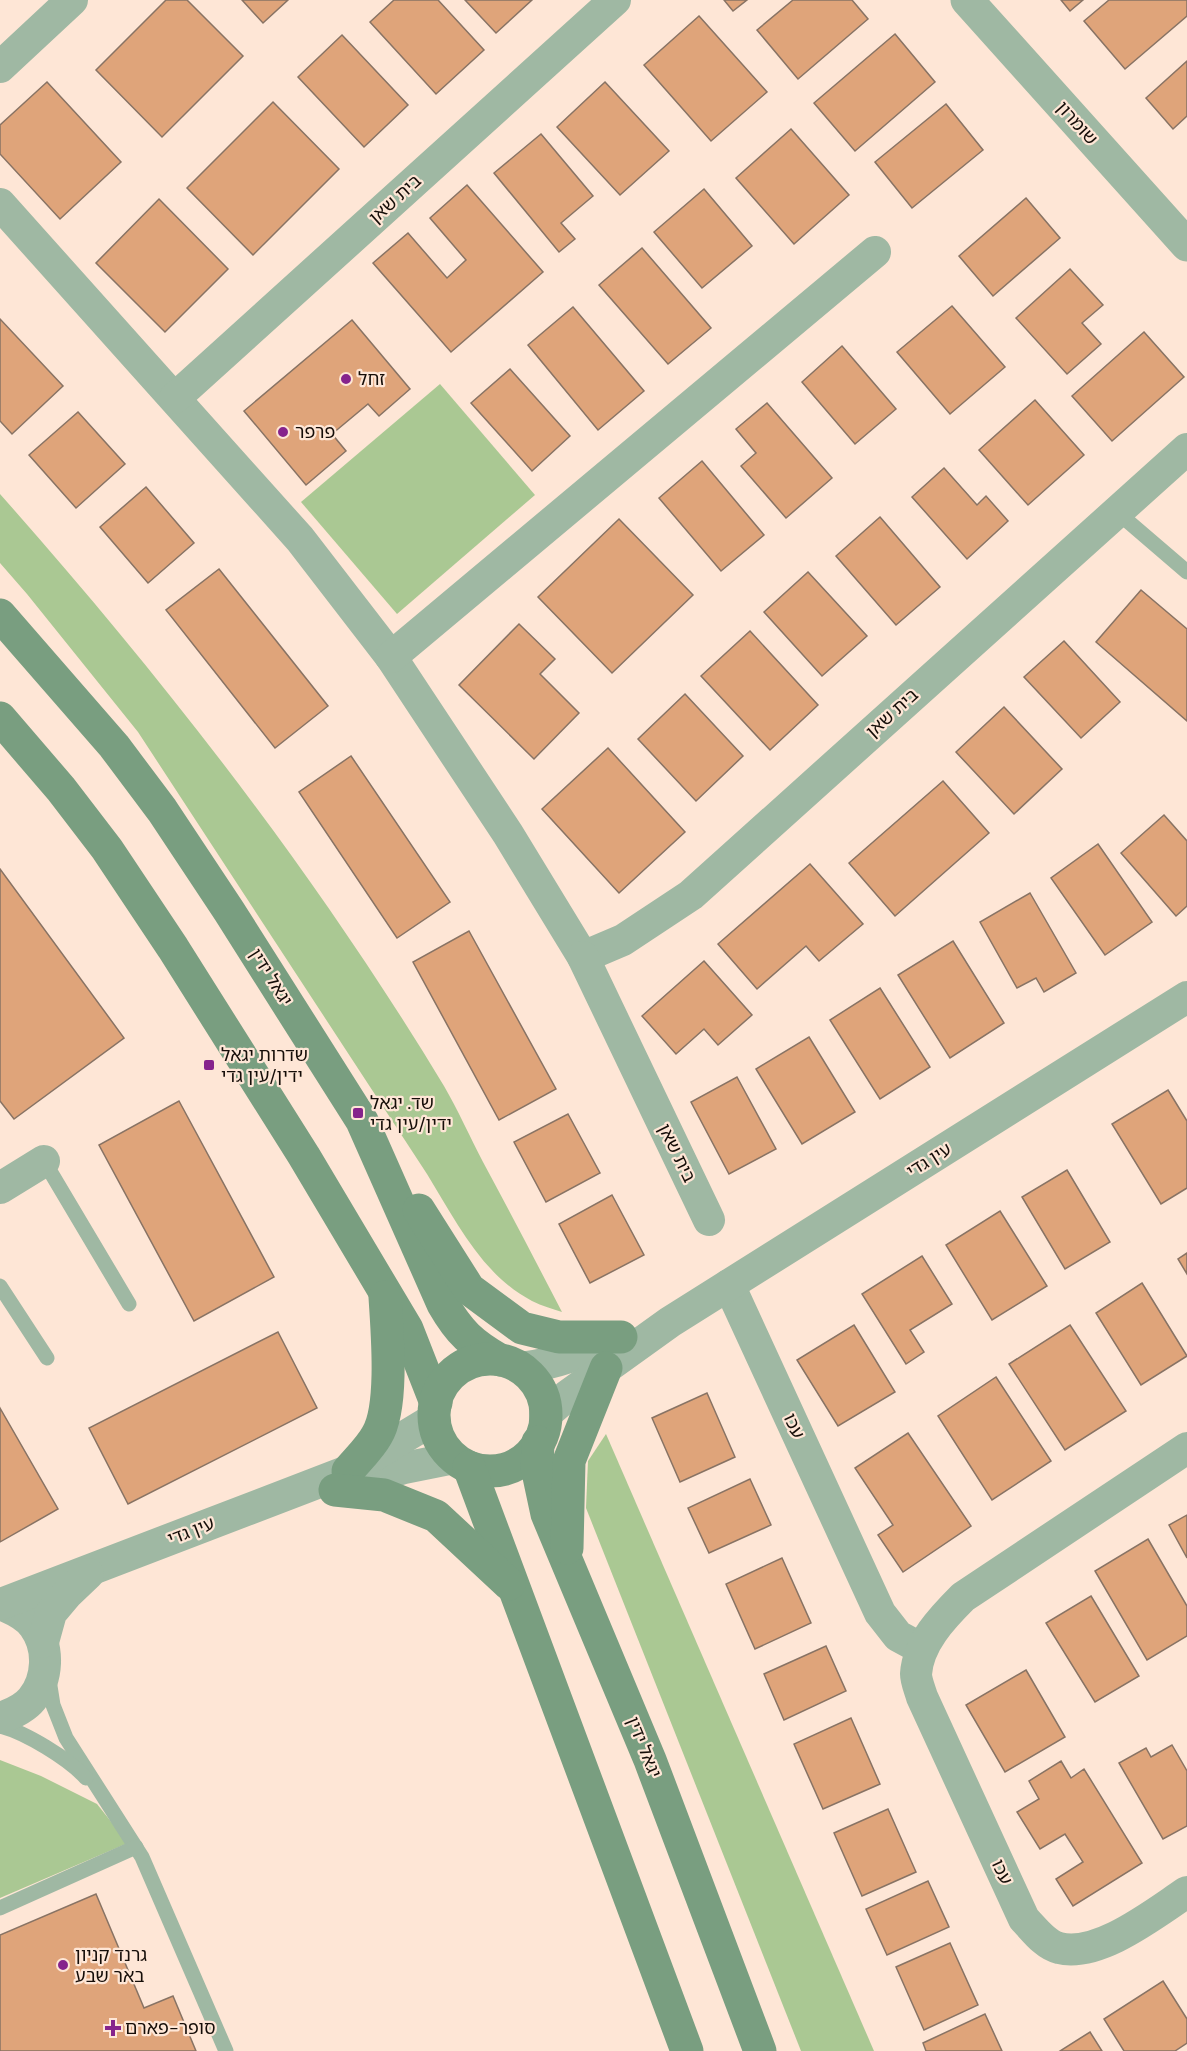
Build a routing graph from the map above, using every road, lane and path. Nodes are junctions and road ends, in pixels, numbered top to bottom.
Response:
1 (72, 0) edge
2 (615, 0) edge
3 (967, 0) edge
4 (0, 67) edge
5 (0, 204) edge
6 (1187, 245) edge
7 (875, 252) dead end
8 (175, 398) junction
9 (1187, 448) edge
10 (1116, 511) junction
11 (1187, 572) edge
12 (0, 615) edge
13 (391, 657) junction
14 (0, 718) edge
15 (583, 957) junction
16 (1187, 997) edge
17 (362, 1121) junction
18 (44, 1161) joint
19 (1, 1185) edge
20 (709, 1220) dead end
21 (0, 1286) edge
22 (729, 1286) junction
23 (385, 1292) junction
24 (129, 1304) dead end
25 (670, 1322) junction
26 (621, 1336) junction
27 (47, 1359) dead end
28 (511, 1364) junction
29 (606, 1368) junction
30 (435, 1411) junction
31 (542, 1428) junction
32 (1187, 1448) edge
33 (461, 1462) junction
34 (341, 1480) junction
35 (567, 1562) junction
36 (95, 1567) junction
37 (515, 1589) junction
38 (0, 1604) edge
39 (922, 1649) junction
40 (44, 1652) junction
41 (0, 1718) edge
42 (0, 1726) edge
43 (115, 1812) junction
44 (136, 1847) junction
45 (1187, 1892) edge
46 (0, 1908) edge
47 (226, 2051) edge
48 (687, 2051) edge
49 (760, 2051) edge

1 - 4 street
2 - 8 street, בית שאן
3 - 6 street, שומרון
5 - 8 street, בית שאן
7 - 13 street
8 - 13 street, בית שאן
9 - 10 street, בית שאן
10 - 11 lane
10 - 15 street, בית שאן
12 - 17 main road, יגאל ידין
13 - 15 street, בית שאן
14 - 23 main road
15 - 20 street, בית שאן
16 - 22 street, עין גדי
17 - 26 main road
17 - 28 main road, יגאל ידין
18 - 19 street
18 - 24 lane
21 - 27 lane
22 - 25 street, עין גדי
22 - 39 street, עכו
23 - 30 main road
23 - 34 main road
25 - 26 street, עין גדי
25 - 29 street, עין גדי
26 - 28 street, עין גדי
28 - 30 main road
28 - 31 main road
29 - 31 street, עין גדי
29 - 35 main road
30 - 33 main road
30 - 34 street, עין גדי
31 - 33 main road
31 - 35 main road, יגאל ידין
32 - 39 street, עכו
33 - 34 street, עין גדי
33 - 37 main road
34 - 36 street, עין גדי
34 - 37 main road
35 - 49 main road, יגאל ידין
36 - 38 street, עין גדי
36 - 40 street, עין גדי
37 - 48 main road
38 - 40 street
39 - 45 street, עכו
40 - 41 street, עין גדי
40 - 43 lane
42 - 43 lane
43 - 44 lane
44 - 46 lane
44 - 47 lane

